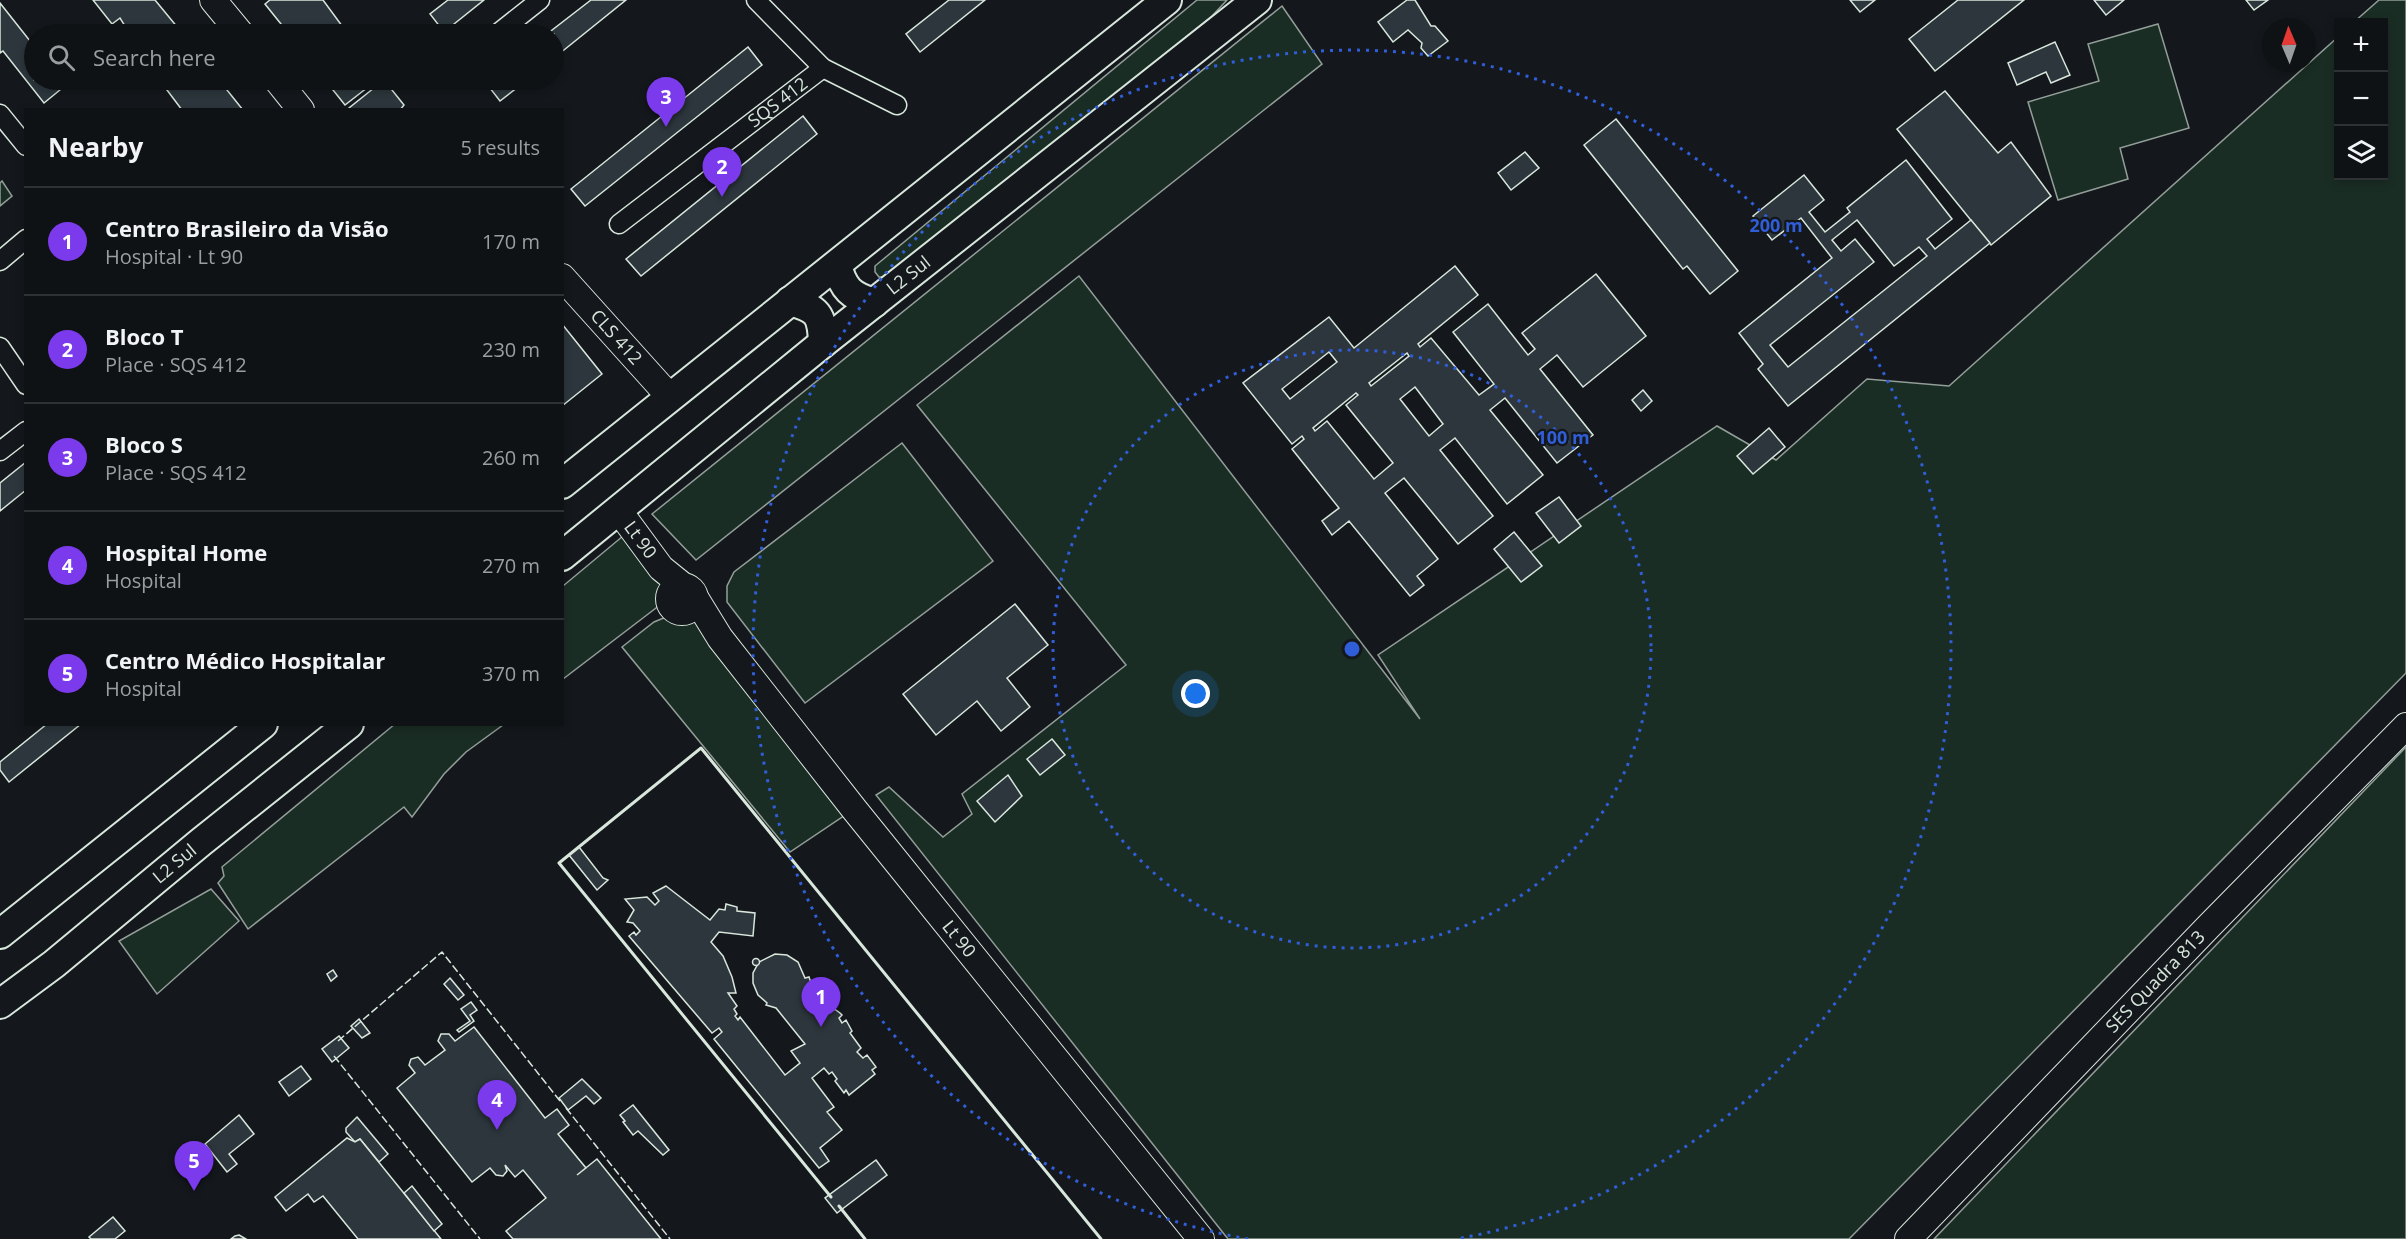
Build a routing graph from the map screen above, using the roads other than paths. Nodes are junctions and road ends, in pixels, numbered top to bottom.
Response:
1 (213, 0) edge
2 (540, 0) edge
3 (756, 0) edge
4 (1167, 0) edge
5 (1257, 0) edge
6 (233, 24) edge
7 (510, 24) edge
8 (823, 68) junction
9 (285, 90) edge
10 (897, 105) dead end
11 (299, 108) edge
12 (0, 114) edge
13 (24, 144) edge
14 (619, 224) dead end
15 (24, 241) edge
16 (0, 261) edge
17 (837, 265) junction
18 (564, 279) edge
19 (790, 301) junction
20 (874, 303) junction
21 (823, 343) junction
22 (0, 347) edge
23 (24, 382) edge
24 (670, 397) junction
25 (24, 433) edge
26 (0, 451) edge
27 (564, 482) edge
28 (619, 511) junction
29 (567, 549) edge
30 (260, 726) edge
31 (346, 726) edge
32 (2406, 726) edge
33 (0, 934) edge
34 (0, 1004) edge
35 (1201, 1239) edge
36 (1908, 1239) edge

1 - 6 street
2 - 7 street
3 - 8 street, SQS 412
4 - 17 main road
5 - 20 main road, L2 Sul
8 - 10 street, SQS 412
8 - 14 street, SQS 412
9 - 11 street
12 - 13 street
15 - 16 street
17 - 19 main road
17 - 20 main road
18 - 24 street, CLS 412
19 - 21 main road
19 - 24 main road
20 - 21 main road, L2 Sul
21 - 28 main road, L2 Sul
22 - 23 street
24 - 27 main road
25 - 26 street
28 - 29 main road, L2 Sul
28 - 35 street, Lt 90
30 - 33 main road
31 - 34 main road, L2 Sul
32 - 36 street, SES Quadra 813

